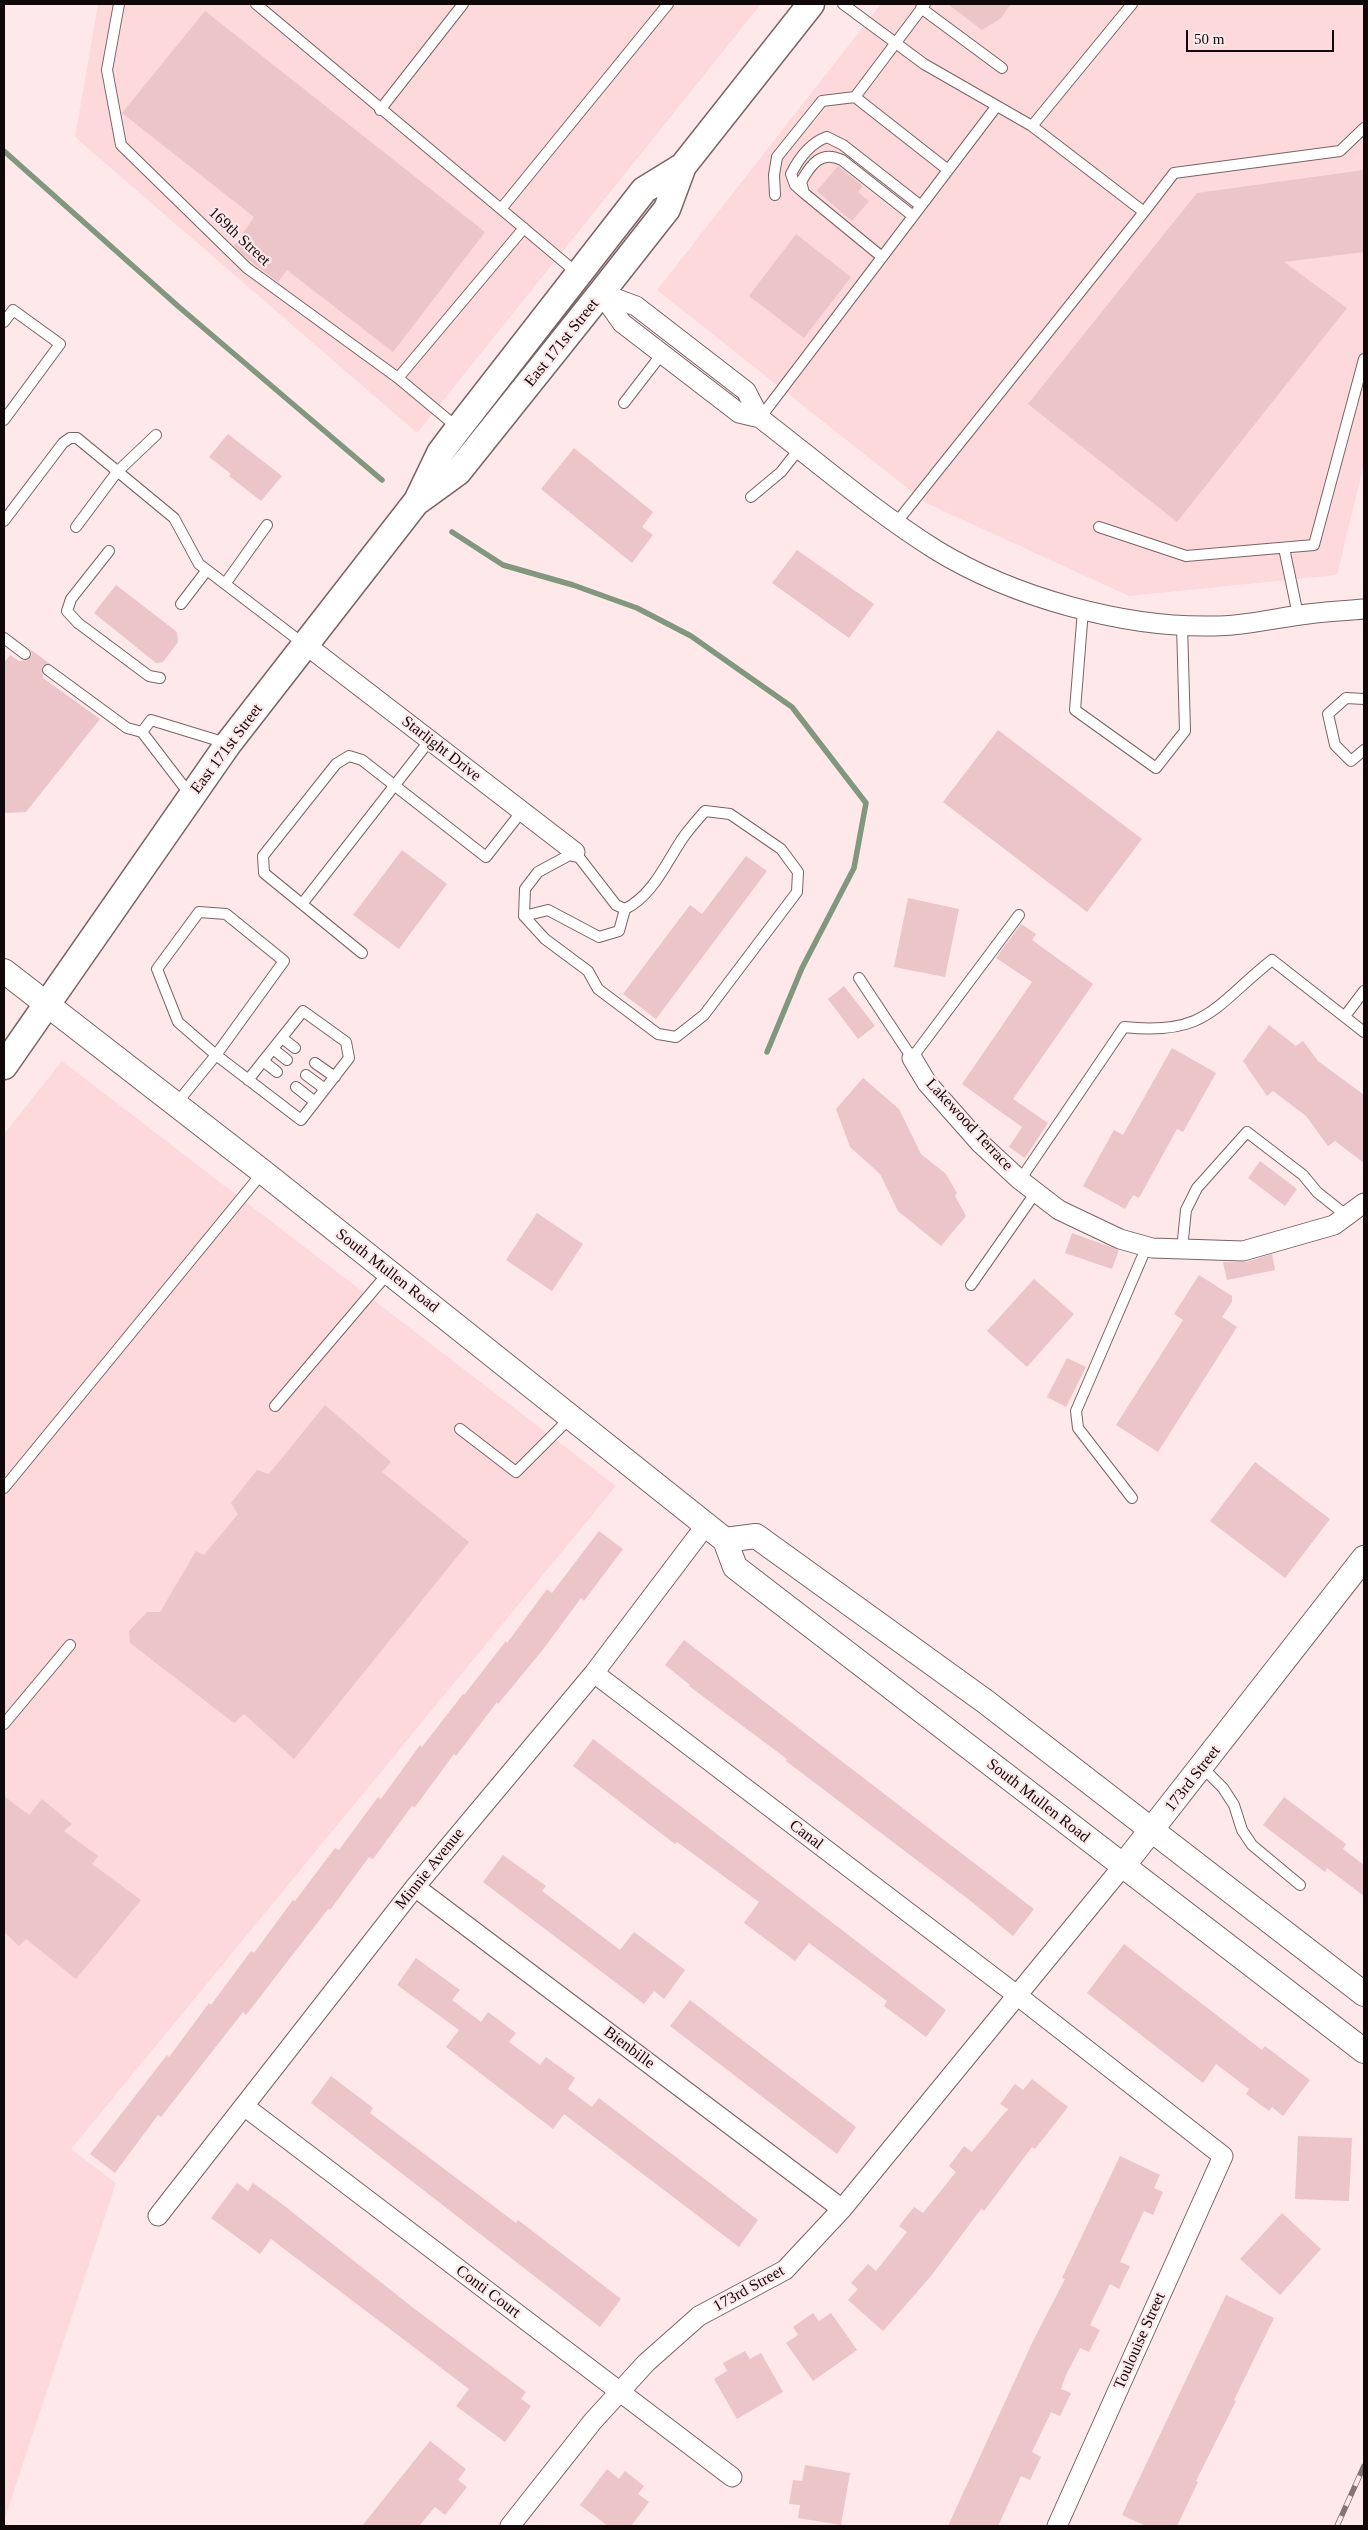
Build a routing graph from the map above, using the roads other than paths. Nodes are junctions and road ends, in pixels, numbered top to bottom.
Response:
1 (119, 4) edge
2 (256, 4) edge
3 (463, 4) edge
4 (668, 4) edge
5 (811, 4) edge
6 (843, 4) edge
7 (1132, 4) edge
8 (923, 6) edge
9 (896, 45) junction
10 (1002, 68) dead end
11 (854, 97) junction
12 (996, 107) junction
13 (380, 110) junction
14 (1032, 126) junction
15 (1364, 128) edge
16 (683, 166) junction
17 (948, 170) junction
18 (804, 193) junction
19 (775, 195) dead end
20 (921, 206) junction
21 (501, 209) junction
22 (1144, 212) junction
23 (913, 216) junction
24 (524, 228) junction
25 (882, 257) junction
26 (578, 274) junction
27 (601, 293) junction
28 (4, 322) edge
29 (661, 355) junction
30 (1364, 359) edge
31 (398, 378) junction
32 (624, 402) dead end
33 (760, 418) junction
34 (4, 420) edge
35 (458, 429) junction
36 (156, 435) dead end
37 (484, 440) junction
38 (799, 448) junction
39 (117, 472) junction
40 (751, 497) dead end
41 (417, 501) junction
42 (4, 521) edge
43 (896, 523) junction
44 (267, 525) dead end
45 (76, 527) dead end
46 (1099, 527) dead end
47 (1284, 548) junction
48 (109, 551) dead end
49 (207, 570) junction
50 (225, 584) junction
51 (181, 604) dead end
52 (1364, 609) edge
53 (1083, 610) junction
54 (1298, 615) junction
55 (1182, 626) junction
56 (4, 638) edge
57 (306, 645) junction
58 (25, 654) dead end
59 (48, 670) dead end
60 (160, 678) dead end
61 (1364, 699) edge
62 (142, 732) junction
63 (430, 740) junction
64 (228, 744) junction
65 (1364, 750) edge
66 (396, 785) junction
67 (191, 796) junction
68 (522, 811) junction
69 (575, 852) junction
70 (302, 904) junction
71 (625, 909) junction
72 (1019, 915) dead end
73 (524, 916) junction
74 (362, 953) dead end
75 (4, 971) edge
76 (859, 978) dead end
77 (1364, 991) edge
78 (47, 1004) junction
79 (1345, 1016) junction
80 (1364, 1032) edge
81 (282, 1038) junction
82 (296, 1048) dead end
83 (273, 1049) junction
84 (216, 1055) junction
85 (912, 1058) junction
86 (287, 1060) dead end
87 (263, 1062) junction
88 (315, 1063) dead end
89 (4, 1066) edge
90 (277, 1072) dead end
91 (306, 1074) dead end
92 (335, 1077) junction
93 (248, 1080) junction
94 (296, 1087) dead end
95 (325, 1089) junction
96 (315, 1102) junction
97 (176, 1104) junction
98 (263, 1172) junction
99 (1020, 1180) junction
100 (1036, 1192) junction
101 (1364, 1204) edge
102 (1347, 1216) junction
103 (1147, 1246) junction
104 (1182, 1249) junction
105 (389, 1272) junction
106 (971, 1285) dead end
107 (275, 1406) dead end
108 (572, 1417) junction
109 (460, 1429) dead end
110 (4, 1488) edge
111 (1132, 1498) dead end
112 (706, 1525) junction
113 (725, 1540) junction
114 (1364, 1558) edge
115 (70, 1645) dead end
116 (594, 1673) junction
117 (4, 1724) edge
118 (1202, 1767) junction
119 (1153, 1830) junction
120 (1123, 1866) junction
121 (1300, 1885) dead end
122 (415, 1887) junction
123 (1364, 1994) edge
124 (1018, 1996) junction
125 (1364, 2051) edge
126 (244, 2106) junction
127 (842, 2209) junction
128 (158, 2216) dead end
129 (620, 2392) junction
130 (732, 2477) dead end
131 (510, 2526) edge
132 (1057, 2526) edge

1 - 31 lane, 169th Street
2 - 13 lane
3 - 13 lane
4 - 21 lane
5 - 16 main road, East 171st Street
6 - 9 lane
7 - 14 lane
8 - 9 lane
8 - 10 lane
9 - 11 lane
9 - 12 lane
11 - 17 lane
11 - 19 lane
12 - 14 lane
12 - 17 lane
13 - 21 lane
14 - 22 lane
15 - 22 lane
16 - 26 main road, East 171st Street
16 - 27 main road, East 171st Street
17 - 20 lane
18 - 20 lane
18 - 23 lane
18 - 25 lane
20 - 23 lane
21 - 24 lane
22 - 43 lane
23 - 25 lane
24 - 26 lane
24 - 31 lane
25 - 33 lane
26 - 35 main road, East 171st Street
26 - 37 main road
27 - 29 street
27 - 33 street
27 - 37 main road, East 171st Street
28 - 34 lane
29 - 32 lane
29 - 33 street
30 - 47 lane
31 - 35 lane, 169th Street
33 - 38 street
35 - 41 main road, East 171st Street
36 - 39 lane
37 - 41 main road, East 171st Street
38 - 40 lane
38 - 43 street
39 - 42 lane
39 - 45 lane
39 - 49 lane
41 - 57 main road, East 171st Street
43 - 53 street
44 - 50 lane
46 - 47 lane
47 - 54 lane
48 - 60 lane
49 - 50 lane
49 - 51 lane
50 - 57 lane
52 - 54 street
53 - 55 street
53 - 55 lane
54 - 55 street
56 - 58 lane
57 - 63 street, Starlight Drive
57 - 64 main road, East 171st Street
59 - 62 lane
61 - 65 lane
62 - 64 lane
62 - 67 lane
63 - 66 lane
63 - 68 street, Starlight Drive
64 - 67 main road, East 171st Street
66 - 68 lane
66 - 70 lane
66 - 70 lane
67 - 78 main road, East 171st Street
68 - 69 street, Starlight Drive
69 - 71 lane
69 - 73 lane
70 - 74 lane
71 - 73 lane
71 - 73 lane
72 - 85 lane
75 - 78 street, South Mullen Road
76 - 85 lane
77 - 79 lane
78 - 89 main road, East 171st Street
78 - 97 street, South Mullen Road
79 - 80 lane
79 - 99 lane
81 - 82 lane
81 - 83 lane
81 - 92 lane
83 - 86 lane
83 - 87 lane
84 - 84 lane
84 - 93 lane
84 - 97 lane
85 - 99 street, Lakewood Terrace
87 - 90 lane
87 - 93 lane
88 - 92 lane
91 - 95 lane
92 - 95 lane
93 - 96 lane
94 - 96 lane
95 - 96 lane
97 - 98 street, South Mullen Road
98 - 105 street, South Mullen Road
98 - 110 lane
99 - 100 street, Lakewood Terrace
100 - 103 street, Lakewood Terrace
100 - 106 lane
101 - 102 street, Lakewood Terrace
102 - 104 street, Lakewood Terrace
102 - 104 lane
103 - 104 street, Lakewood Terrace
103 - 111 lane
105 - 107 lane
105 - 108 street, South Mullen Road
108 - 109 lane
108 - 112 street, South Mullen Road
112 - 113 street, South Mullen Road
112 - 116 street, Minnie Avenue
113 - 119 street
113 - 120 street, South Mullen Road
114 - 118 street, 173rd Street
115 - 117 lane
116 - 122 street, Minnie Avenue
116 - 124 street, Canal
118 - 119 street, 173rd Street
118 - 121 lane
119 - 120 street, 173rd Street
119 - 123 street
120 - 124 street, 173rd Street
120 - 125 street, South Mullen Road
122 - 126 street, Minnie Avenue
122 - 127 street, Bienbille
124 - 127 street, 173rd Street
124 - 132 street, Toulouise Street
126 - 128 street, Minnie Avenue
126 - 129 street, Conti Court
127 - 129 street, 173rd Street
129 - 130 street, Conti Court
129 - 131 street, 173rd Street

